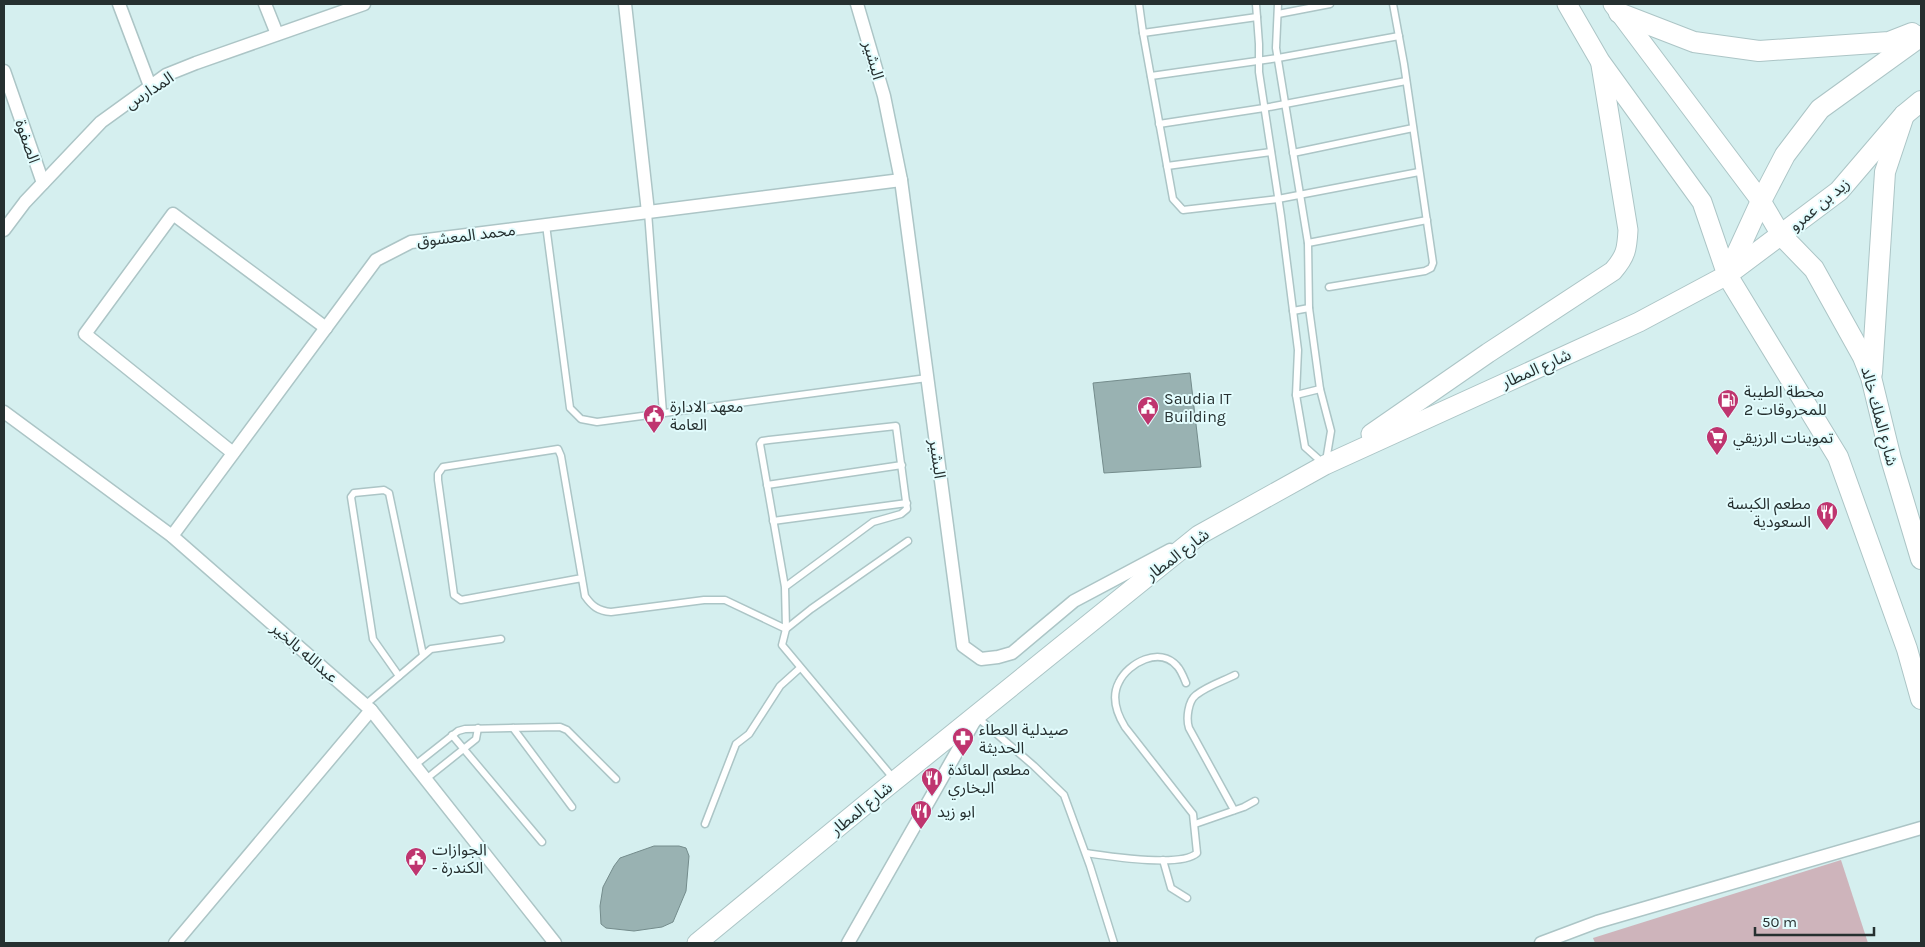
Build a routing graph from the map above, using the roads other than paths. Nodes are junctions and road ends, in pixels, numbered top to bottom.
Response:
1 (119, 4) edge
2 (265, 4) edge
3 (364, 4) edge
4 (625, 4) edge
5 (857, 4) edge
6 (1139, 4) edge
7 (1256, 4) edge
8 (1278, 4) edge
9 (1330, 4) edge
10 (1393, 4) edge
11 (1568, 4) edge
12 (1616, 9) edge
13 (1278, 14) junction
14 (1257, 17) junction
15 (1921, 29) edge
16 (1143, 32) junction
17 (277, 34) junction
18 (1399, 36) junction
19 (1921, 36) edge
20 (1278, 58) junction
21 (1258, 61) junction
22 (1600, 61) junction
23 (4, 71) edge
24 (1151, 76) junction
25 (1406, 82) junction
26 (150, 86) junction
27 (1921, 101) edge
28 (1285, 104) junction
29 (1264, 108) junction
30 (1904, 115) junction
31 (1159, 124) junction
32 (1413, 128) junction
33 (1271, 152) junction
34 (1293, 153) junction
35 (1167, 166) junction
36 (1419, 172) junction
37 (901, 180) junction
38 (43, 183) junction
39 (1300, 195) junction
40 (1278, 199) junction
41 (1761, 201) junction
42 (648, 212) junction
43 (1427, 220) junction
44 (546, 224) junction
45 (4, 230) edge
46 (1781, 235) junction
47 (1308, 243) junction
48 (1727, 275) junction
49 (1330, 286) dead end
50 (1309, 308) junction
51 (1293, 311) junction
52 (326, 328) junction
53 (1872, 377) junction
54 (928, 378) junction
55 (1320, 388) junction
56 (1296, 395) junction
57 (4, 412) edge
58 (663, 413) junction
59 (234, 453) junction
60 (902, 465) junction
61 (1325, 465) junction
62 (767, 485) junction
63 (907, 503) junction
64 (773, 521) junction
65 (1199, 535) junction
66 (172, 536) junction
67 (908, 541) dead end
68 (1921, 559) edge
69 (582, 578) junction
70 (784, 587) junction
71 (786, 629) junction
72 (501, 639) dead end
73 (423, 655) junction
74 (800, 668) junction
75 (1236, 675) dead end
76 (400, 676) junction
77 (1186, 683) dead end
78 (1921, 699) edge
79 (368, 708) junction
80 (978, 715) junction
81 (478, 728) junction
82 (513, 728) junction
83 (452, 735) junction
84 (464, 748) junction
85 (415, 765) junction
86 (426, 779) junction
87 (616, 779) dead end
88 (895, 780) junction
89 (1255, 801) dead end
90 (572, 807) dead end
91 (1234, 810) junction
92 (706, 824) dead end
93 (1195, 824) junction
94 (1921, 828) edge
95 (542, 842) dead end
96 (1086, 853) junction
97 (1163, 860) junction
98 (1186, 898) dead end
99 (175, 943) edge
100 (555, 943) edge
101 (697, 943) edge
102 (848, 943) edge
103 (1114, 943) edge
104 (1541, 943) edge

1 - 26 street
2 - 17 street
3 - 17 street, المدارس
4 - 42 street
5 - 37 street, البشير
6 - 16 lane
7 - 14 lane
8 - 13 lane
9 - 13 lane
10 - 18 lane
11 - 22 main road
12 - 15 main road
12 - 41 main road
13 - 20 lane
14 - 16 lane
14 - 21 lane
16 - 24 lane
17 - 26 street, المدارس
18 - 20 lane
18 - 25 lane
19 - 41 main road
20 - 21 lane
20 - 28 lane
21 - 24 lane
21 - 29 lane
22 - 48 main road
22 - 61 main road
23 - 38 street, الصفوة
24 - 31 lane
25 - 28 lane
25 - 32 lane
26 - 38 street, المدارس
27 - 30 main road, زيد بن عمرو
28 - 29 lane
28 - 34 lane
29 - 31 lane
29 - 33 lane
30 - 46 main road, زيد بن عمرو
30 - 53 main road
31 - 35 lane
32 - 34 lane
32 - 36 lane
33 - 35 lane
33 - 40 lane
34 - 39 lane
35 - 40 lane
36 - 39 lane
36 - 43 lane
37 - 42 street, محمد المعشوق
37 - 54 street, البشير
38 - 45 street, المدارس
39 - 40 lane
39 - 47 lane
40 - 51 lane
41 - 46 main road
41 - 48 main road
42 - 44 street, محمد المعشوق
42 - 58 lane
43 - 47 lane
43 - 49 lane
44 - 52 street, محمد المعشوق
44 - 58 lane
46 - 48 main road, زيد بن عمرو
46 - 53 main road, شارع الملك خالد
47 - 50 lane
48 - 61 main road, شارع المطار
48 - 78 main road
50 - 51 lane
50 - 55 lane
51 - 56 lane
52 - 59 street, محمد المعشوق
52 - 59 street
53 - 68 main road, شارع الملك خالد
54 - 58 lane
54 - 65 street, البشير
55 - 56 lane
55 - 61 lane
56 - 61 lane
57 - 66 street, عبدالله بالخير
59 - 66 street, محمد المعشوق
60 - 62 lane
60 - 62 lane
60 - 63 lane
61 - 65 main road, شارع المطار
62 - 64 lane
63 - 64 lane
63 - 70 lane
64 - 70 lane
65 - 80 main road, شارع المطار
66 - 79 street, عبدالله بالخير
67 - 71 lane
69 - 69 lane
69 - 71 lane
70 - 71 lane
71 - 74 lane
72 - 73 lane
73 - 76 lane
73 - 76 lane
74 - 88 lane
74 - 92 lane
75 - 91 lane
76 - 79 lane
77 - 93 lane
79 - 85 street, عبدالله بالخير
79 - 99 street
80 - 88 main road, شارع المطار
80 - 96 lane
80 - 102 street
81 - 82 lane
81 - 83 lane
81 - 84 lane
82 - 87 lane
82 - 90 lane
83 - 84 lane
83 - 85 lane
84 - 86 lane
84 - 95 lane
85 - 86 street, عبدالله بالخير
86 - 100 street, عبدالله بالخير
88 - 101 main road, شارع المطار
89 - 91 lane
91 - 93 lane
93 - 97 lane
94 - 104 street
96 - 97 lane
96 - 103 lane
97 - 98 lane

